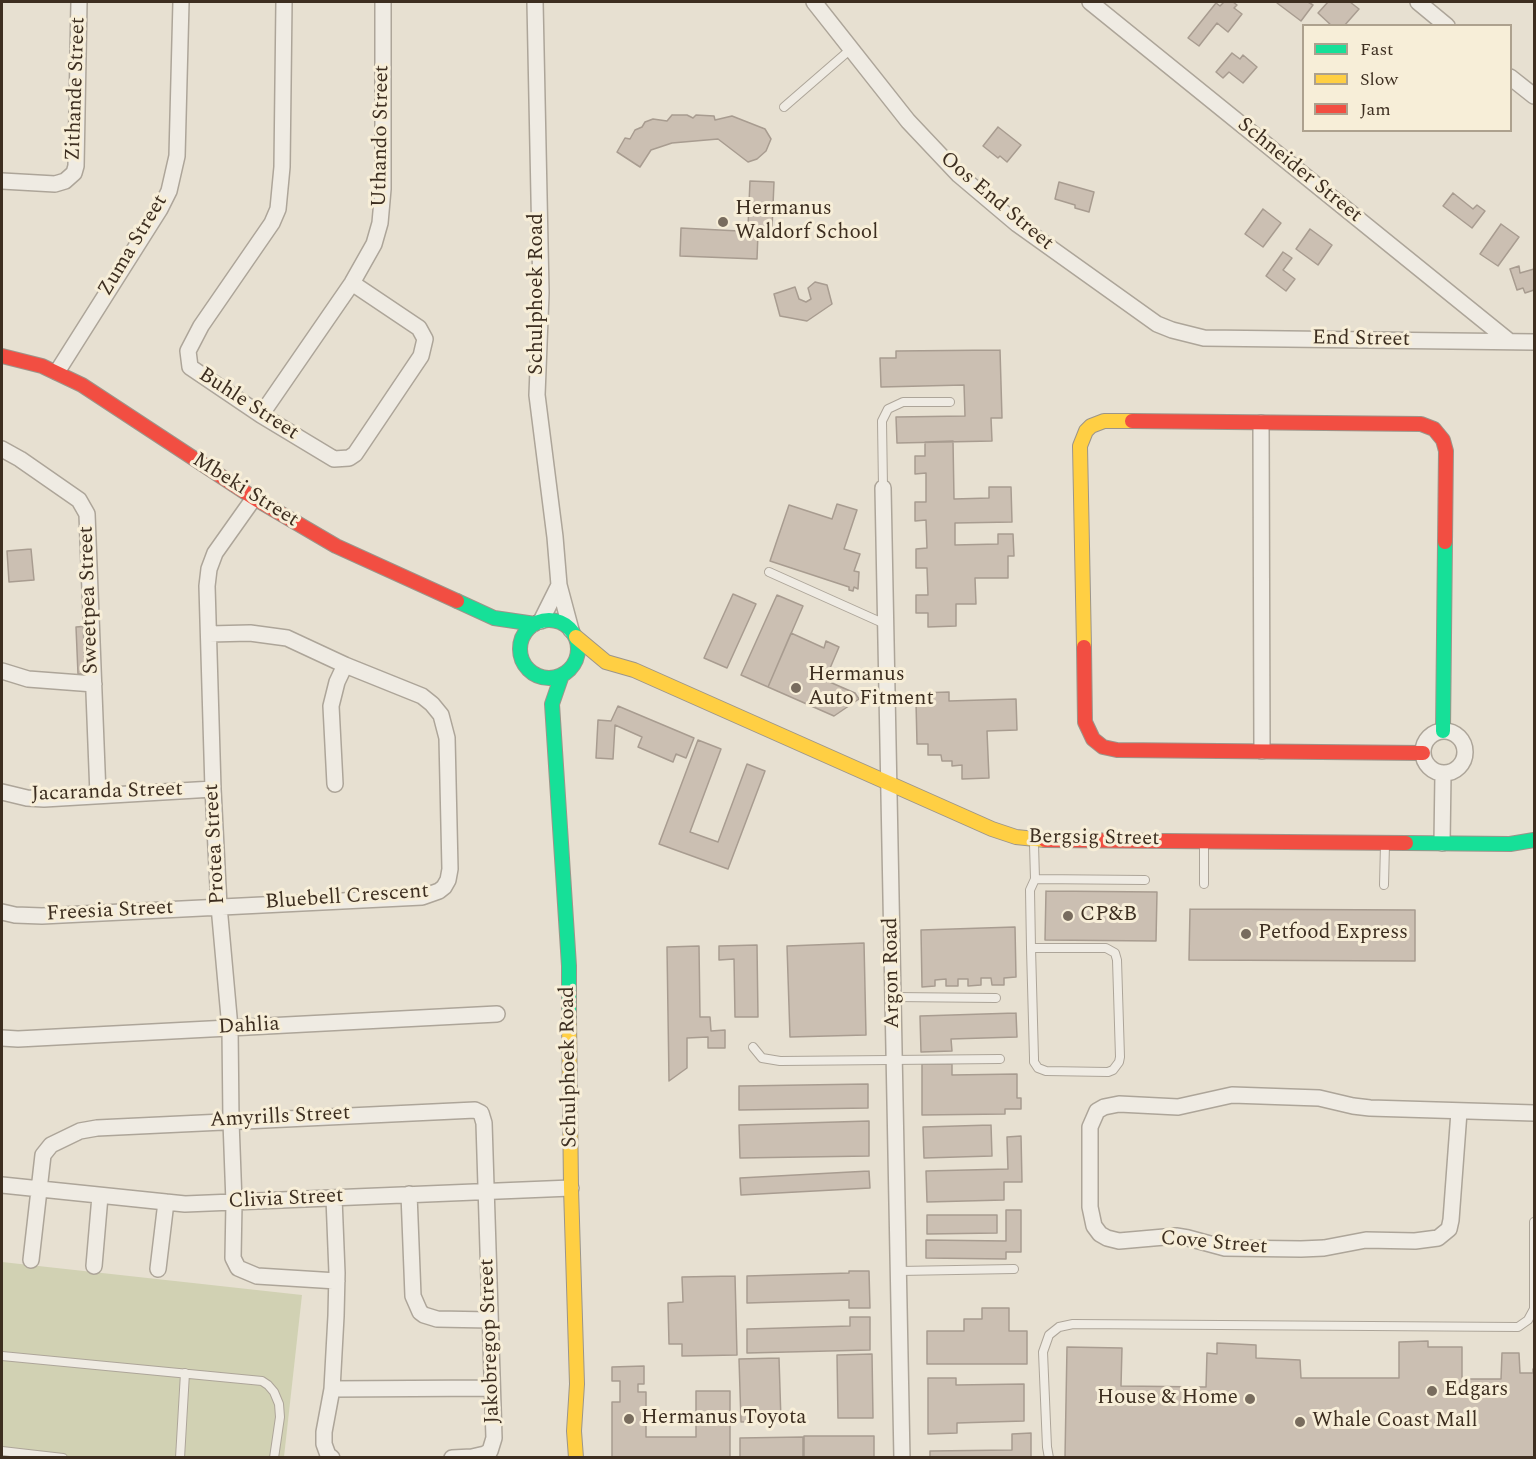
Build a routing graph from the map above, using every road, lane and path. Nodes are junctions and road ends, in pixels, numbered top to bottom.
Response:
1 (79, 2) edge
2 (181, 2) edge
3 (284, 2) edge
4 (383, 2) edge
5 (535, 2) edge
6 (814, 2) edge
7 (1089, 2) edge
8 (1418, 2) edge
9 (1445, 24) edge
10 (852, 48) junction
11 (1512, 79) edge
12 (1534, 96) edge
13 (784, 107) dead end
14 (2, 182) edge
15 (352, 283) junction
16 (1188, 335) joint
17 (1509, 341) junction
18 (1534, 342) edge
19 (2, 356) edge
20 (57, 372) junction
21 (950, 402) dead end
22 (261, 415) junction
23 (1261, 423) junction
24 (2, 449) edge
25 (883, 488) joint
26 (254, 498) junction
27 (769, 572) dead end
28 (559, 585) junction
29 (494, 618) junction
30 (538, 623) junction
31 (886, 624) junction
32 (210, 634) junction
33 (573, 634) junction
34 (520, 650) junction
35 (606, 662) junction
36 (345, 665) junction
37 (2, 671) edge
38 (566, 673) junction
39 (537, 676) junction
40 (94, 684) junction
41 (552, 704) junction
42 (1443, 731) junction
43 (1262, 751) junction
44 (1422, 753) junction
45 (1443, 774) junction
46 (335, 784) dead end
47 (890, 784) junction
48 (213, 789) junction
49 (2, 792) edge
50 (98, 795) junction
51 (1034, 840) junction
52 (1534, 840) edge
53 (1204, 841) junction
54 (1385, 843) junction
55 (1442, 843) junction
56 (1510, 844) junction
57 (1534, 849) edge
58 (1035, 879) junction
59 (1145, 880) dead end
60 (1203, 884) dead end
61 (1384, 885) dead end
62 (219, 906) junction
63 (2, 912) edge
64 (1031, 948) junction
65 (894, 997) junction
66 (996, 998) dead end
67 (497, 1014) dead end
68 (230, 1028) junction
69 (2, 1038) edge
70 (753, 1047) dead end
71 (895, 1059) junction
72 (1000, 1059) dead end
73 (1459, 1112) junction
74 (1534, 1113) edge
75 (231, 1121) junction
76 (2, 1185) edge
77 (571, 1188) junction
78 (39, 1189) junction
79 (487, 1191) junction
80 (409, 1194) junction
81 (100, 1196) junction
82 (334, 1198) junction
83 (166, 1202) junction
84 (234, 1203) junction
85 (1534, 1222) edge
86 (31, 1260) dead end
87 (94, 1266) dead end
88 (158, 1269) dead end
89 (1014, 1269) dead end
90 (899, 1271) junction
91 (337, 1281) junction
92 (1534, 1309) edge
93 (490, 1320) junction
94 (2, 1356) edge
95 (185, 1373) junction
96 (492, 1388) junction
97 (332, 1389) junction
98 (574, 1431) junction
99 (2, 1451) edge
100 (63, 1458) edge
101 (180, 1458) edge
102 (274, 1458) edge
103 (332, 1458) edge
104 (452, 1458) edge
105 (564, 1458) edge
106 (576, 1458) edge
107 (902, 1458) edge
108 (1049, 1458) edge

1 - 14 street, Zithande Street
2 - 20 street, Zuma Street
3 - 22 street, Buhle Street
4 - 15 street, Uthando Street
5 - 28 street, Schulphoek Road
6 - 10 street, Oos End Street
7 - 17 street, Schneider Street
8 - 9 street
10 - 13 lane
10 - 16 street, Oos End Street
11 - 12 street
15 - 22 street, Uthando Street
15 - 22 street, Buhle Street
16 - 17 street, End Street
17 - 18 street, End Street
19 - 20 street, Mbeki Street
20 - 26 street, Mbeki Street
21 - 25 lane
23 - 42 street
23 - 43 street
23 - 43 street
24 - 40 street, Sweetpea Street
25 - 31 street, Argon Road
26 - 29 street, Mbeki Street
26 - 32 street, Protea Street
27 - 31 lane
28 - 30 street
28 - 33 street, Schulphoek Road
29 - 30 street, Mbeki Street
29 - 34 street, Mbeki Street
30 - 33 street
30 - 34 street
31 - 47 street, Argon Road
32 - 36 street, Bluebell Crescent
32 - 48 street, Protea Street
33 - 35 street, Bergsig Street
33 - 38 street
34 - 39 street
35 - 38 street, Bergsig Street
35 - 47 street, Bergsig Street
36 - 46 street
36 - 62 street, Bluebell Crescent
37 - 40 street
38 - 39 street
38 - 41 street, Schulphoek Road
39 - 41 street, Schulphoek Road
40 - 50 street, Sweetpea Street
41 - 77 street, Schulphoek Road
42 - 44 street
42 - 45 street
43 - 44 street
44 - 45 street
45 - 55 street
47 - 51 street, Bergsig Street
47 - 65 street, Argon Road
48 - 50 street, Jacaranda Street
48 - 62 street, Protea Street
49 - 50 street, Jacaranda Street
51 - 53 street, Bergsig Street
51 - 58 lane
52 - 56 street, Bergsig Street
53 - 54 street, Bergsig Street
53 - 60 lane
54 - 55 street, Bergsig Street
54 - 61 lane
55 - 56 street, Bergsig Street
56 - 57 street, Bergsig Street
58 - 59 lane
58 - 64 lane
62 - 63 street, Freesia Street
62 - 68 street, Protea Street
64 - 64 lane
65 - 66 lane
65 - 71 street, Argon Road
67 - 68 street, Dahlia
68 - 69 street, Dahlia
68 - 75 street, Protea Street
70 - 71 lane
71 - 72 lane
71 - 90 street, Argon Road
73 - 73 street, Cove Street
73 - 74 street, Cove Street
75 - 78 street, Amyrills Street
75 - 79 street, Amyrills Street
75 - 84 street, Protea Street
76 - 78 street, Clivia Street
77 - 79 street, Clivia Street
77 - 98 street, Schulphoek Road
78 - 81 street, Clivia Street
78 - 86 street
79 - 80 street, Clivia Street
79 - 93 street, Jakobregop Street
80 - 82 street, Clivia Street
80 - 93 street
81 - 83 street, Clivia Street
81 - 87 street
82 - 84 street, Clivia Street
82 - 91 street
83 - 84 street, Clivia Street
83 - 88 street
84 - 91 street, Protea Street
85 - 92 lane
89 - 90 lane
90 - 107 street, Argon Road
91 - 97 street
92 - 108 lane
93 - 96 street, Jakobregop Street
94 - 95 lane
95 - 101 lane
95 - 102 lane
96 - 97 street
96 - 104 street, Jakobregop Street
97 - 103 street
98 - 105 street, Schulphoek Road
98 - 106 street, Schulphoek Road
99 - 100 lane

